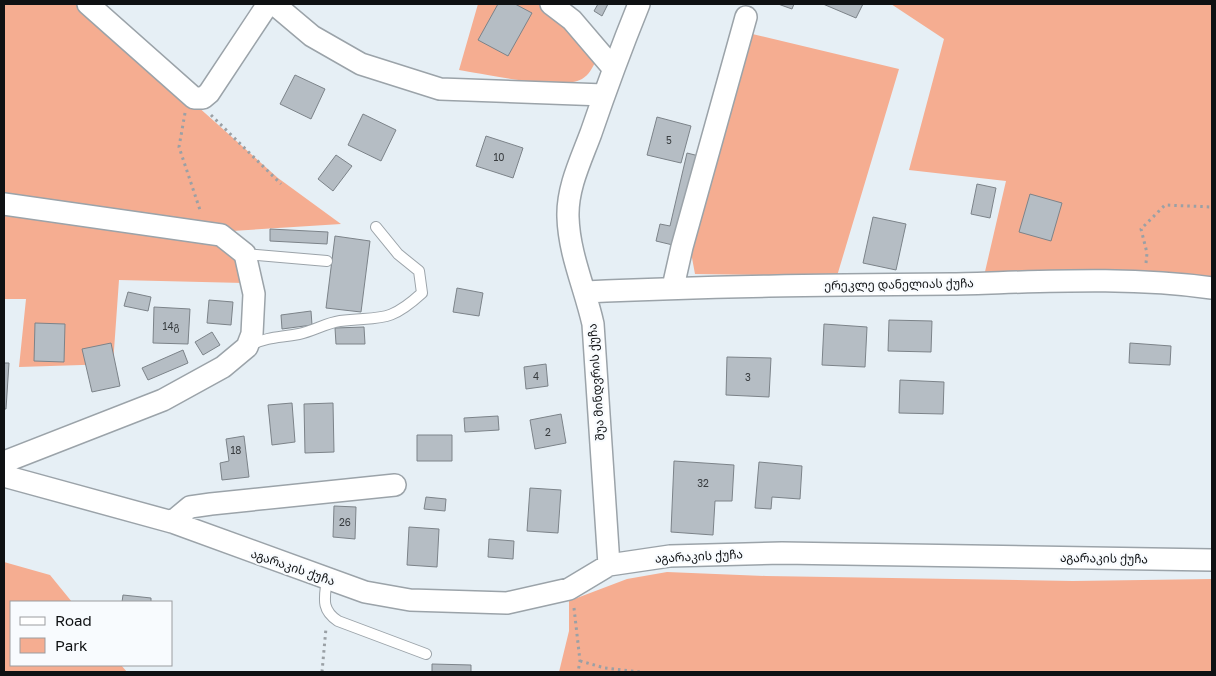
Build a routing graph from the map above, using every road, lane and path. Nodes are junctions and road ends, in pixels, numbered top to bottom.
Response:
1 (88, 4) edge
2 (268, 4) edge
3 (274, 4) edge
4 (551, 4) edge
5 (639, 4) edge
6 (746, 16) dead end
7 (613, 68) junction
8 (604, 95) junction
9 (194, 98) junction
10 (281, 184) dead end
11 (4, 204) edge
12 (1212, 207) edge
13 (376, 227) dead end
14 (221, 235) junction
15 (245, 254) junction
16 (327, 261) dead end
17 (1145, 282) junction
18 (674, 288) junction
19 (1212, 288) edge
20 (586, 292) junction
21 (247, 347) junction
22 (4, 462) edge
23 (4, 476) edge
24 (395, 485) dead end
25 (172, 522) junction
26 (1212, 560) edge
27 (609, 565) junction
28 (327, 578) junction
29 (569, 589) junction
30 (328, 614) junction
31 (426, 654) dead end
32 (580, 660) junction
33 (322, 672) edge
34 (578, 672) edge
35 (640, 672) edge

1 - 9 street
2 - 9 street
3 - 8 street
4 - 7 street
5 - 7 street, შუა მინდვრის ქუჩა
6 - 18 street
7 - 8 street, შუა მინდვრის ქუჩა
8 - 20 street, შუა მინდვრის ქუჩა
9 - 10 path
9 - 14 path
11 - 14 street
12 - 17 path
13 - 21 lane
14 - 15 street
15 - 16 lane
15 - 21 street
17 - 18 street, ერეკლე დანელიას ქუჩა
17 - 19 street, ერეკლე დანელიას ქუჩა
18 - 20 street, ერეკლე დანელიას ქუჩა
20 - 27 street, შუა მინდვრის ქუჩა
21 - 22 street
23 - 25 street, აგარაკის ქუჩა
24 - 25 street
25 - 28 street, აგარაკის ქუჩა
26 - 27 street, აგარაკის ქუჩა
27 - 29 street, აგარაკის ქუჩა
28 - 29 street, აგარაკის ქუჩა
28 - 30 lane
29 - 32 path
30 - 31 lane
30 - 33 path
32 - 34 path
32 - 35 path

